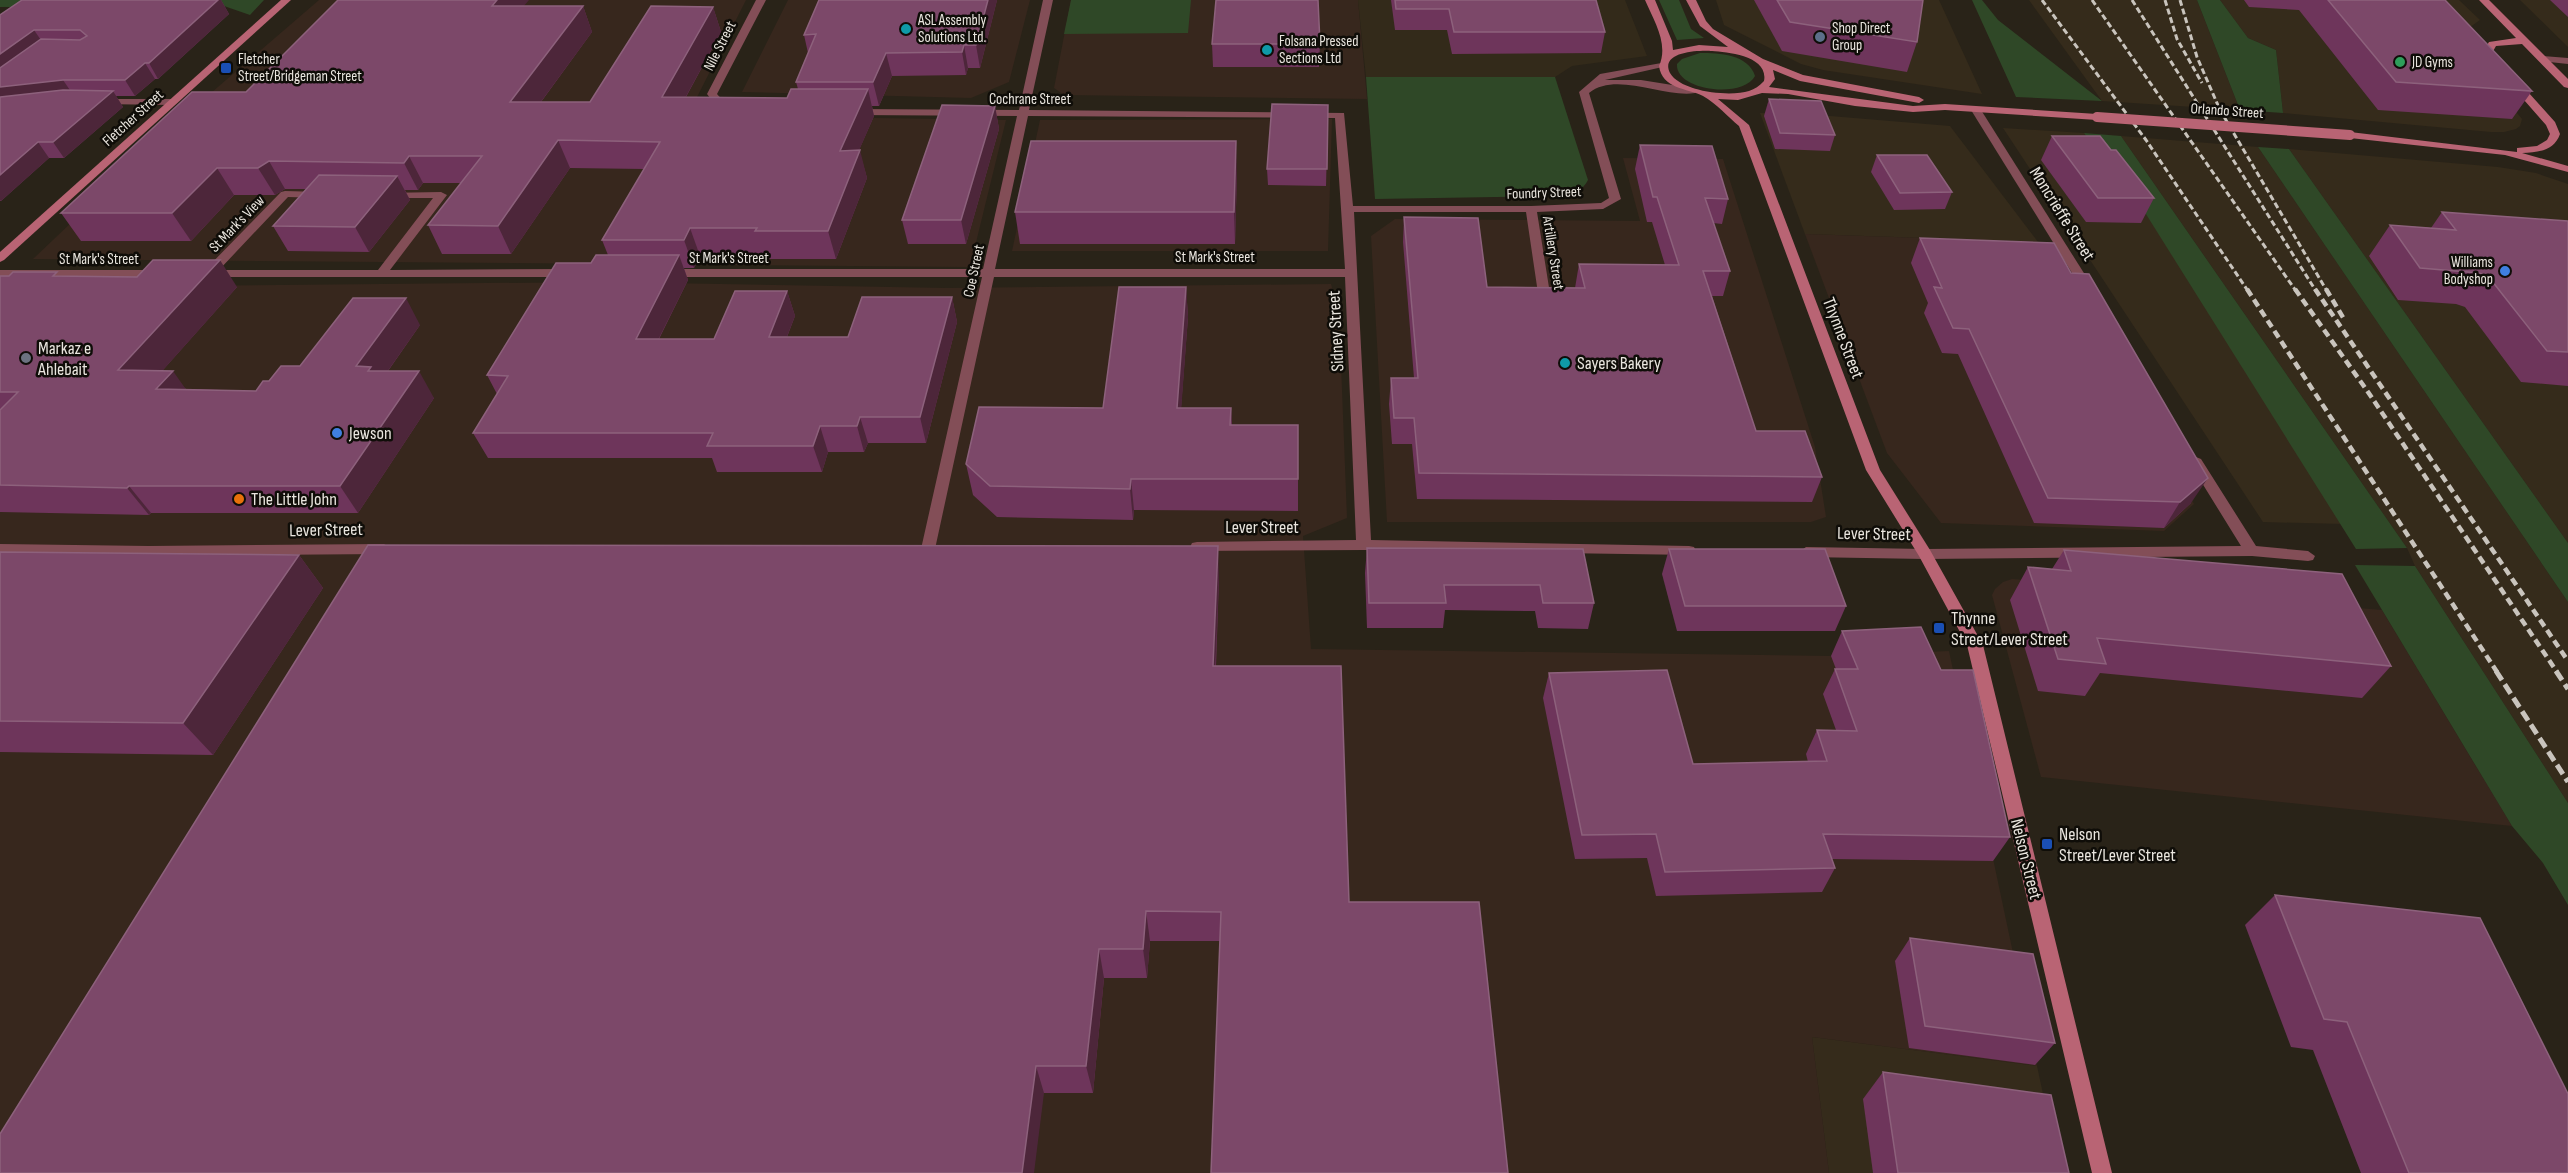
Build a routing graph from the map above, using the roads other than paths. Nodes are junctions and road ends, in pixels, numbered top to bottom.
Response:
1 (286, 0) edge
2 (761, 0) edge
3 (1048, 0) edge
4 (1650, 0) edge
5 (1691, 0) edge
6 (2484, 0) edge
7 (2525, 41) junction
8 (1743, 53) junction
9 (1757, 59) junction
10 (1666, 60) junction
11 (2543, 60) junction
12 (2568, 61) edge
13 (1593, 84) junction
14 (2568, 85) edge
15 (1691, 91) junction
16 (1757, 92) junction
17 (1707, 95) junction
18 (86, 101) edge
19 (173, 102) junction
20 (1746, 102) dead end
21 (1945, 107) junction
22 (741, 110) edge
23 (1976, 110) junction
24 (846, 112) edge
25 (1023, 114) junction
26 (1340, 115) joint
27 (2506, 152) junction
28 (2568, 169) edge
29 (333, 195) edge
30 (369, 195) edge
31 (1348, 209) junction
32 (1531, 209) junction
33 (0, 258) edge
34 (989, 272) junction
35 (590, 273) edge
36 (660, 273) edge
37 (1351, 273) junction
38 (0, 274) edge
39 (175, 274) edge
40 (381, 274) junction
41 (2094, 299) edge
42 (1545, 300) edge
43 (2188, 450) edge
44 (1364, 545) junction
45 (1185, 547) edge
46 (0, 549) edge
47 (396, 549) edge
48 (928, 549) edge
49 (1699, 551) edge
50 (2252, 551) junction
51 (1792, 552) edge
52 (1925, 554) junction
53 (2308, 556) dead end
54 (2102, 1173) edge

1 - 19 street, Fletcher Street
2 - 22 street, Nile Street
3 - 25 street, Coe Street
4 - 10 street, Thynne Street
5 - 8 street
6 - 7 street
7 - 11 street
7 - 27 street, Orlando Street
8 - 9 street
8 - 10 street
9 - 16 street
9 - 21 street, Orlando Street
10 - 13 street
10 - 15 street, Thynne Street
11 - 12 street
11 - 14 street
13 - 15 street
13 - 32 street, Foundry Street
15 - 17 street, Thynne Street
16 - 17 street, Thynne Street
16 - 20 street
16 - 21 street, Orlando Street
17 - 52 street, Thynne Street
18 - 19 street
19 - 33 street, Fletcher Street
21 - 23 street, Orlando Street
23 - 27 street, Orlando Street, bridge
23 - 41 street, Moncrieffe Street
24 - 25 street, Cochrane Street
25 - 26 street, Cochrane Street
25 - 34 street, Coe Street
26 - 31 street, Sidney Street
27 - 28 street, Orlando Street
29 - 40 street, St Mark's View
30 - 40 street
31 - 32 street, Foundry Street
31 - 37 street, Sidney Street
32 - 42 street, Artillery Street
34 - 36 street, St Mark's Street
34 - 37 street, St Mark's Street
34 - 48 street, Coe Street
35 - 40 street
37 - 44 street, Sidney Street
38 - 39 street, St Mark's Street
43 - 50 street
44 - 45 street, Lever Street
44 - 49 street, Lever Street
46 - 47 street, Lever Street
50 - 52 street, Lever Street
50 - 53 street, Lever Street
51 - 52 street, Lever Street
52 - 54 street, Nelson Street

